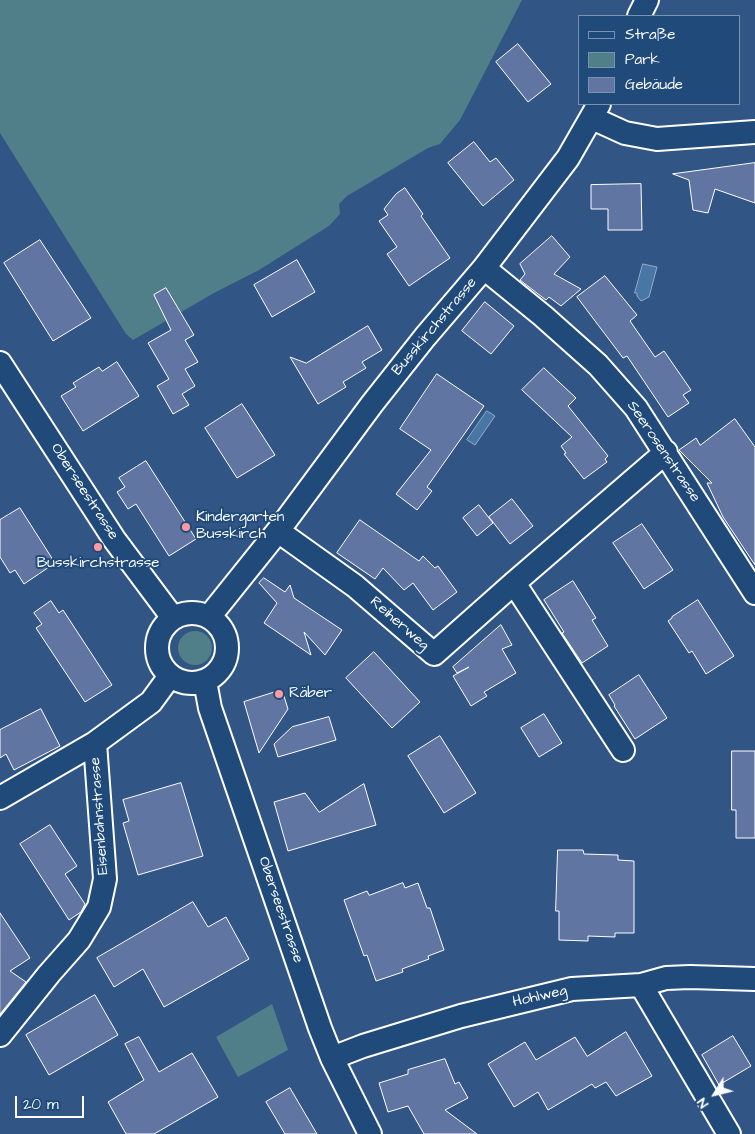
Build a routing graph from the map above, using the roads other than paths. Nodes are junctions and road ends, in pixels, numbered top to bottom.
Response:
1 (647, 0) edge
2 (640, 15) edge
3 (595, 111) edge
4 (755, 132) edge
5 (484, 268) junction
6 (0, 363) edge
7 (666, 452) junction
8 (278, 530) junction
9 (514, 583) junction
10 (755, 593) edge
11 (209, 617) junction
12 (173, 618) junction
13 (170, 676) junction
14 (205, 681) junction
15 (95, 743) junction
16 (623, 750) dead end
17 (0, 798) edge
18 (755, 979) edge
19 (641, 985) junction
20 (0, 1034) edge
21 (332, 1058) junction
22 (370, 1134) edge
23 (729, 1134) edge

1 - 2 street
3 - 4 street
3 - 5 street, Busskirchstrasse
5 - 7 street, Seerosenstrasse
5 - 8 street, Busskirchstrasse
6 - 12 street, Oberseestrasse
7 - 9 street, Reiherweg
7 - 10 street, Seerosenstrasse
8 - 9 street, Reiherweg
8 - 11 street, Busskirchstrasse
9 - 16 street
11 - 12 street
11 - 14 street
12 - 13 street
13 - 14 street
13 - 15 street
14 - 21 street, Oberseestrasse
15 - 17 street
15 - 20 street, Eisenbahnstrasse
18 - 19 street, Hohlweg
19 - 21 street, Hohlweg
19 - 23 street
21 - 22 street, Oberseestrasse

